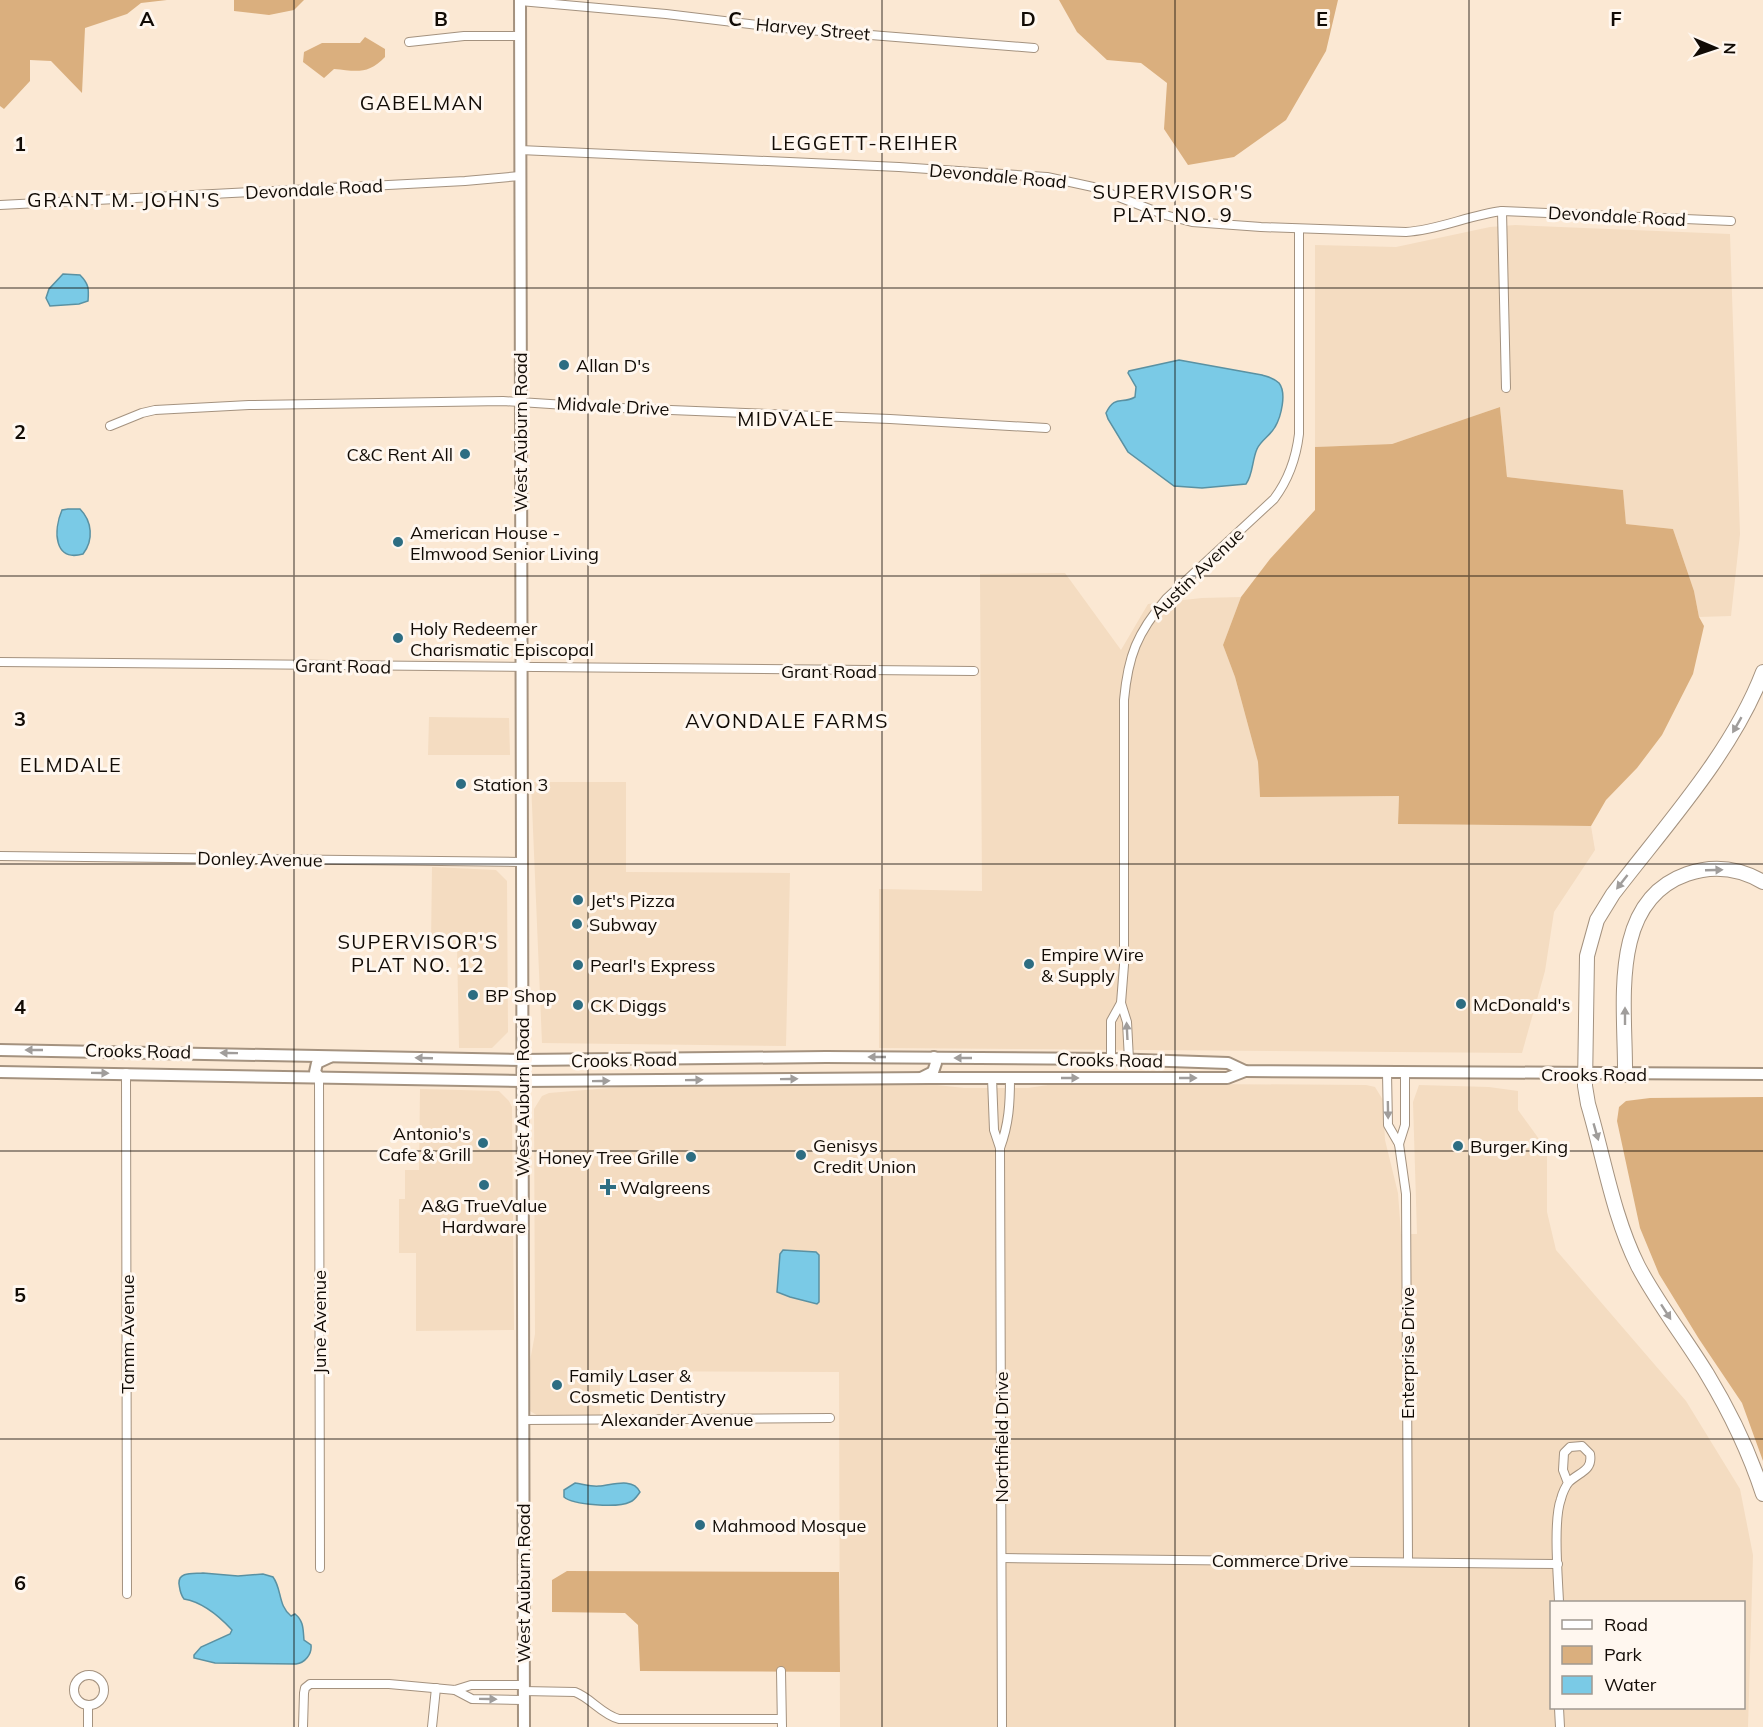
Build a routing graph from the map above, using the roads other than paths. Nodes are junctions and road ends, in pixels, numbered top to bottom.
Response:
1 (520, 1) edge
2 (520, 36) junction
3 (409, 42) dead end
4 (1034, 48) dead end
5 (520, 150) junction
6 (520, 176) junction
7 (0, 206) edge
8 (1502, 211) junction
9 (1731, 221) dead end
10 (1299, 229) junction
11 (1506, 388) dead end
12 (520, 402) junction
13 (110, 426) dead end
14 (1046, 428) dead end
15 (0, 662) edge
16 (521, 668) junction
17 (974, 671) dead end
18 (1763, 672) edge
19 (0, 856) edge
20 (521, 862) junction
21 (1763, 882) edge
22 (1121, 1003) junction
23 (0, 1050) edge
24 (254, 1054) junction
25 (333, 1056) junction
26 (934, 1057) junction
27 (750, 1058) junction
28 (1011, 1058) junction
29 (1111, 1059) junction
30 (483, 1060) junction
31 (522, 1060) junction
32 (571, 1060) junction
33 (1129, 1060) junction
34 (1245, 1071) junction
35 (0, 1072) edge
36 (126, 1073) junction
37 (1387, 1073) junction
38 (1405, 1073) junction
39 (1763, 1074) edge
40 (244, 1075) junction
41 (1585, 1075) junction
42 (1625, 1075) junction
43 (319, 1077) junction
44 (921, 1078) junction
45 (992, 1078) junction
46 (1010, 1078) junction
47 (1108, 1078) junction
48 (735, 1079) junction
49 (471, 1080) junction
50 (521, 1081) junction
51 (562, 1081) junction
52 (1399, 1144) junction
53 (1000, 1148) junction
54 (830, 1418) dead end
55 (523, 1420) junction
56 (1568, 1483) junction
57 (1763, 1494) edge
58 (1002, 1558) junction
59 (1408, 1562) junction
60 (1558, 1564) junction
61 (320, 1568) dead end
62 (127, 1594) dead end
63 (1558, 1601) edge
64 (781, 1671) dead end
65 (436, 1688) junction
66 (455, 1690) junction
67 (523, 1692) junction
68 (88, 1705) junction
69 (1559, 1709) edge
70 (782, 1723) edge
71 (88, 1727) edge
72 (303, 1727) edge
73 (432, 1727) edge
74 (524, 1727) edge
75 (1002, 1727) edge
76 (1560, 1727) edge

1 - 2 main road, West Auburn Road
1 - 4 street, Harvey Street
2 - 3 street
2 - 5 main road, West Auburn Road
5 - 6 main road, West Auburn Road
5 - 10 street, Devondale Road
6 - 7 street, Devondale Road
6 - 12 main road, West Auburn Road
8 - 9 street, Devondale Road
8 - 10 street, Devondale Road
8 - 11 street
10 - 22 street, Austin Avenue
12 - 13 street, Midvale Drive
12 - 14 street, Midvale Drive
12 - 16 main road, West Auburn Road
15 - 16 street, Grant Road
16 - 17 street, Grant Road
16 - 20 main road, West Auburn Road
18 -> 41 highway
19 - 20 street, Donley Avenue
20 - 31 main road, West Auburn Road
42 -> 21 highway
22 - 29 street, Austin Avenue
33 -> 22 street, Austin Avenue
24 -> 23 main road, Crooks Road
24 - 25 main road, Crooks Road
24 - 40 main road
30 -> 25 main road, Crooks Road
25 - 43 main road
26 -> 27 main road, Crooks Road
28 -> 26 main road, Crooks Road
26 - 44 main road
27 - 32 main road, Crooks Road
27 - 48 main road
28 - 29 main road, Crooks Road
28 - 45 main road
29 - 33 main road, Crooks Road
30 - 31 main road, Crooks Road
30 - 49 main road
31 - 32 main road, Crooks Road
31 - 50 main road, West Auburn Road
32 - 51 main road
33 - 34 main road, Crooks Road
33 - 47 main road
34 - 37 main road, Crooks Road
47 -> 34 main road, Crooks Road
35 -> 36 main road, Crooks Road
36 - 40 main road, Crooks Road
36 - 62 street, Tamm Avenue
37 - 38 main road, Crooks Road
37 -> 52 street, Enterprise Drive
38 - 41 main road, Crooks Road
38 - 52 street, Enterprise Drive
39 - 42 main road, Crooks Road
40 - 43 main road, Crooks Road
41 - 42 main road, Crooks Road
41 -> 57 highway
43 - 49 main road, Crooks Road
43 - 61 street, June Avenue
44 - 45 main road, Crooks Road
48 -> 44 main road, Crooks Road
45 - 46 main road, Crooks Road
45 - 53 street, Northfield Drive
46 -> 47 main road, Crooks Road
46 - 53 street, Northfield Drive
51 -> 48 main road, Crooks Road
49 - 50 main road, Crooks Road
50 - 51 main road, Crooks Road
50 - 55 main road, West Auburn Road
52 - 59 street, Enterprise Drive
53 - 58 street, Northfield Drive
54 - 55 street, Alexander Avenue
55 - 67 main road, West Auburn Road
56 - 56 street
56 - 60 street
58 - 59 street, Commerce Drive
58 - 75 street, Northfield Drive
59 - 60 street, Commerce Drive
60 - 63 street
64 - 70 street
65 - 66 street
65 - 72 street
65 - 73 street
66 - 67 street
66 -> 67 street
67 - 70 street
67 - 74 main road, West Auburn Road
68 - 68 street
68 - 71 street
69 - 76 street

